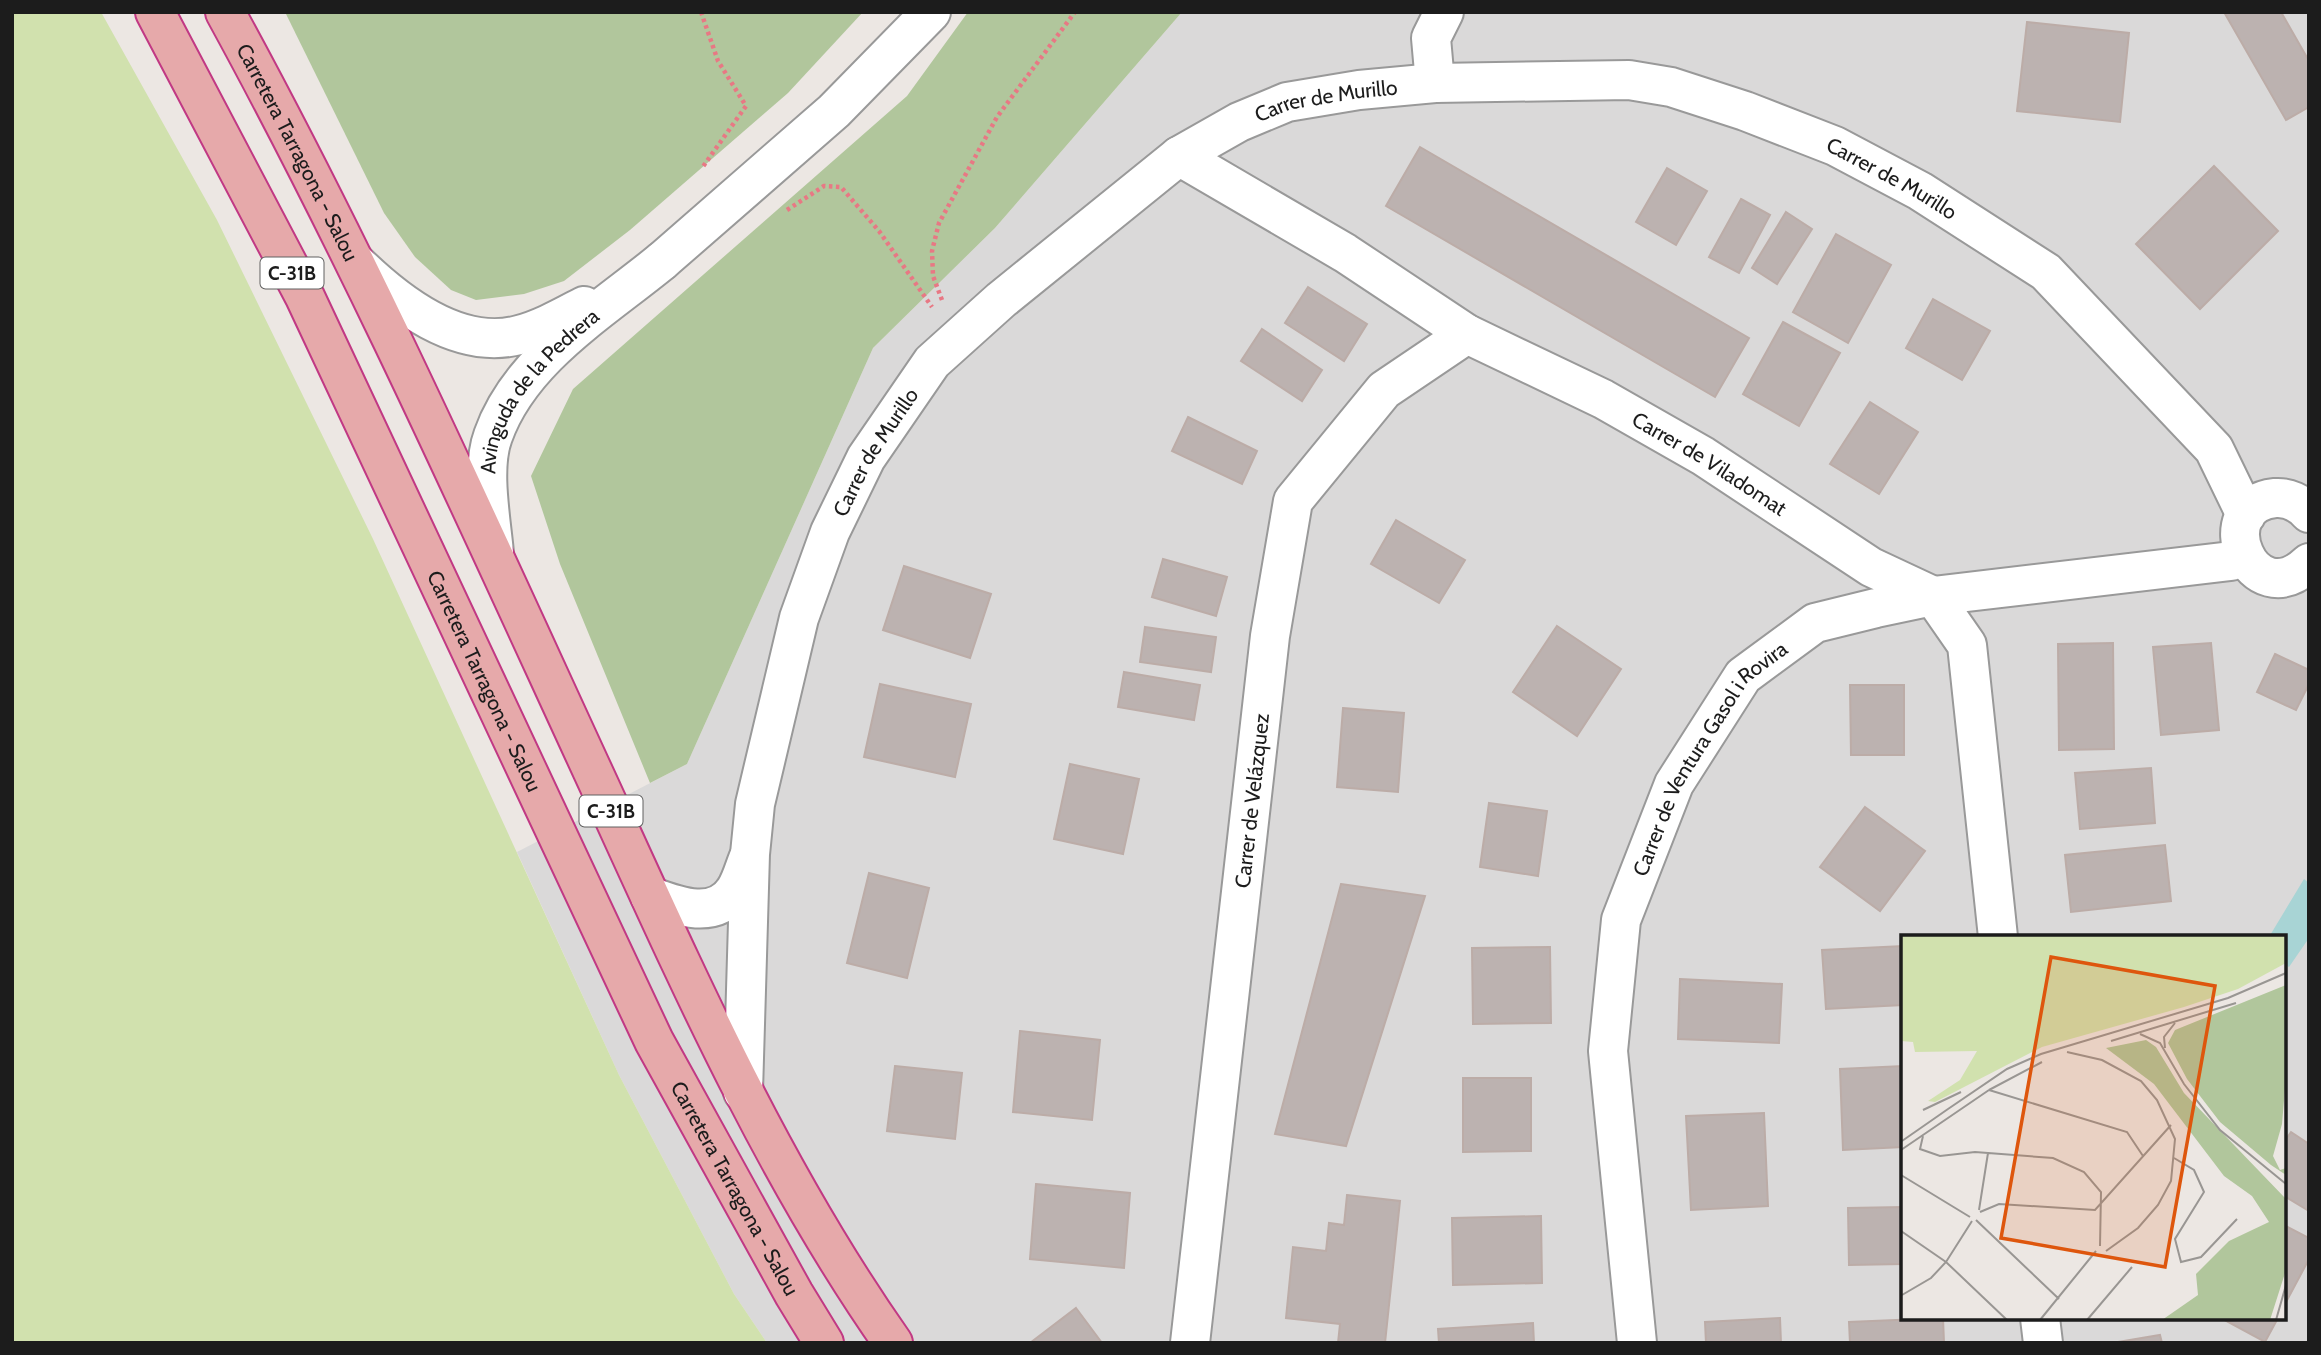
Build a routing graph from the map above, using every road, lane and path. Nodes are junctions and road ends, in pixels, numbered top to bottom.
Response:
1 (155, 12) edge
2 (225, 12) edge
3 (701, 12) edge
4 (931, 12) edge
5 (1074, 12) edge
6 (1444, 12) edge
7 (1435, 83) junction
8 (1179, 156) junction
9 (699, 173) dead end
10 (780, 215) dead end
11 (662, 261) junction
12 (356, 263) junction
13 (1467, 334) junction
14 (956, 340) junction
15 (2214, 449) junction
16 (2295, 505) edge
17 (2246, 515) junction
18 (2243, 555) junction
19 (495, 558) junction
20 (2302, 574) edge
21 (1933, 596) junction
22 (750, 854) junction
23 (650, 896) junction
24 (1998, 935) edge
25 (743, 1091) junction
26 (2040, 1320) edge
27 (824, 1343) edge
28 (893, 1343) edge
29 (1190, 1343) edge
30 (1636, 1343) edge
31 (2043, 1343) edge

1 - 27 highway, Carretera Tarragona - Salou / C-31B
2 - 12 highway, Carretera Tarragona - Salou / C-31B
3 - 9 path
4 - 11 street, Avinguda de la Pedrera
5 - 14 path
6 - 7 street
7 - 8 street, Carrer de Murillo
7 - 15 street, Carrer de Murillo
8 - 13 street, Carrer de Viladomat
8 - 14 street, Carrer de Murillo
10 - 14 path
11 - 12 street, Avinguda de la Pedrera
11 - 19 street, Avinguda de la Pedrera
12 - 19 highway, Carretera Tarragona - Salou / C-31B
13 - 21 street, Carrer de Viladomat
13 - 29 street, Carrer de Velázquez
14 - 22 street, Carrer de Murillo
15 - 16 street, Carrer de Murillo
15 - 17 street, Carrer de Murillo
16 - 17 street
17 - 18 street
18 - 20 street
18 - 21 street, Carrer de Ventura Gasol i Rovira
19 - 23 highway, Carretera Tarragona - Salou / C-31B
21 - 24 street
21 - 30 street, Carrer de Ventura Gasol i Rovira
22 - 23 street, Carrer de Murillo
22 - 25 street, Carrer de Murillo
23 - 25 highway, Carretera Tarragona - Salou / C-31B
25 - 28 highway, Carretera Tarragona - Salou / C-31B
26 - 31 street

